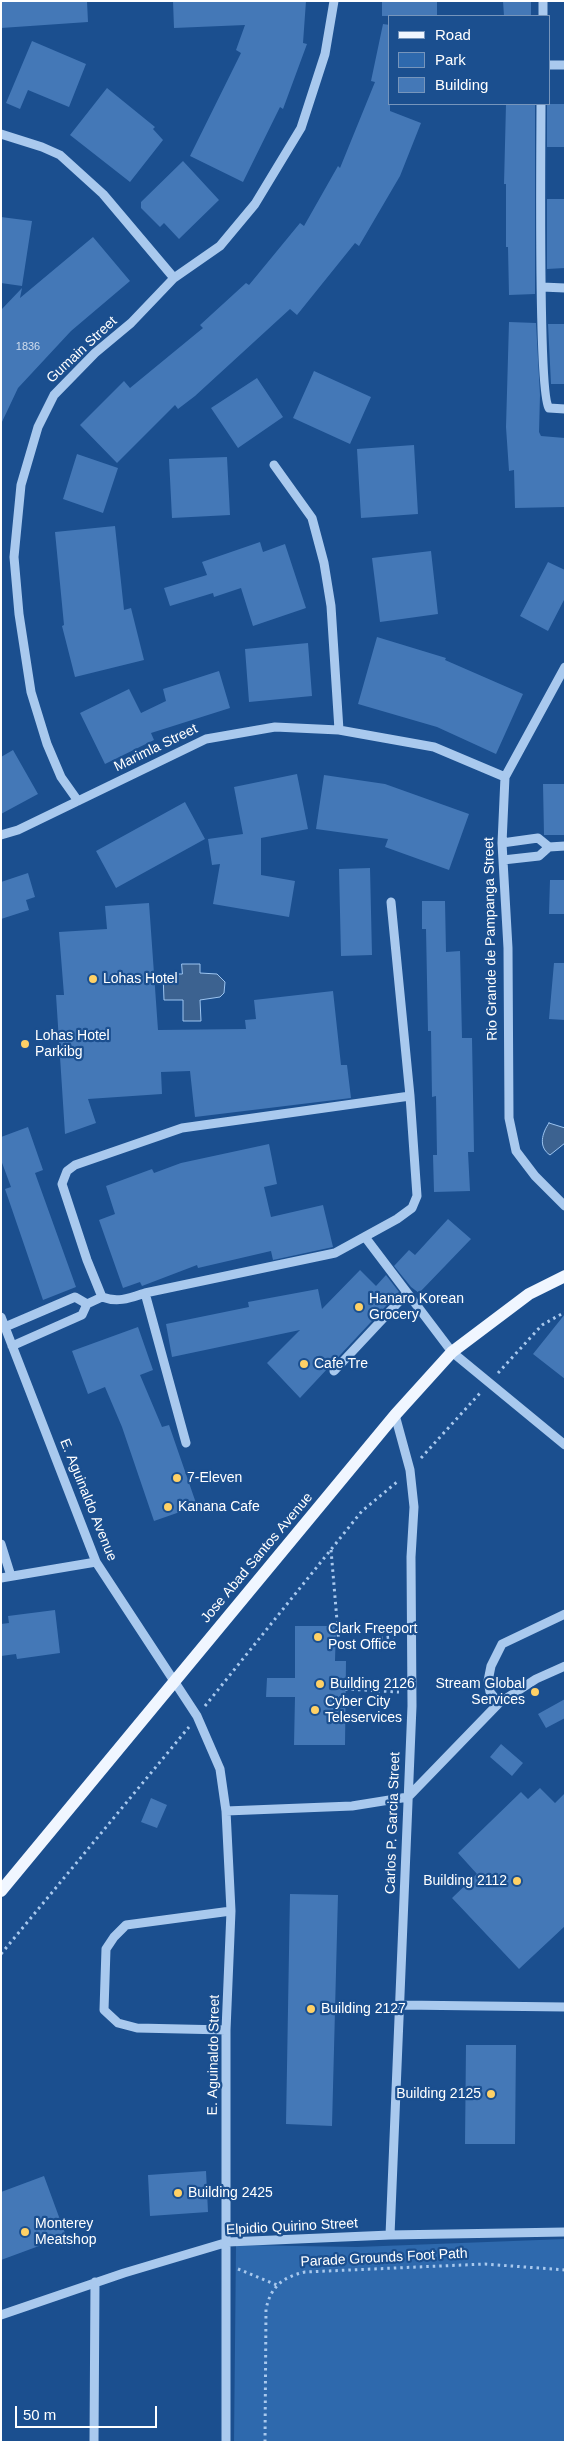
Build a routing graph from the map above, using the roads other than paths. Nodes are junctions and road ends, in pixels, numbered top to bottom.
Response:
1 (334, 1) edge
2 (543, 1) edge
3 (543, 15) edge
4 (551, 65) edge
5 (565, 65) edge
6 (541, 105) edge
7 (1, 134) edge
8 (174, 278) junction
9 (542, 287) junction
10 (565, 288) edge
11 (565, 409) edge
12 (274, 465) dead end
13 (565, 667) edge
14 (340, 730) junction
15 (505, 777) junction
16 (78, 801) junction
17 (1, 835) edge
18 (502, 843) junction
19 (565, 846) edge
20 (549, 847) junction
21 (504, 860) junction
22 (391, 902) dead end
23 (410, 1096) junction
24 (565, 1206) edge
25 (365, 1237) junction
26 (565, 1276) edge
27 (146, 1293) junction
28 (407, 1293) junction
29 (102, 1297) junction
30 (87, 1304) junction
31 (1, 1317) edge
32 (5, 1327) junction
33 (12, 1346) junction
34 (452, 1352) junction
35 (334, 1371) dead end
36 (395, 1416) junction
37 (186, 1443) dead end
38 (565, 1445) edge
39 (1, 1544) edge
40 (96, 1562) junction
41 (11, 1576) junction
42 (1, 1578) edge
43 (565, 1614) edge
44 (565, 1666) edge
45 (174, 1682) junction
46 (499, 1703) junction
47 (408, 1797) junction
48 (226, 1812) junction
49 (1, 1891) edge
50 (231, 1911) junction
51 (401, 2005) junction
52 (565, 2007) edge
53 (226, 2030) junction
54 (565, 2232) edge
55 (390, 2235) junction
56 (228, 2242) junction
57 (96, 2282) junction
58 (1, 2314) edge
59 (94, 2442) edge
60 (226, 2442) edge

1 - 8 street, Gumain Street
2 - 3 street
4 - 5 street
6 - 9 street
7 - 8 street
8 - 16 street, Gumain Street
9 - 10 street
9 - 11 street
12 - 14 street
13 - 15 street, Rio Grande de Pampanga Street
14 - 15 street, Marimla Street
14 - 16 street, Marimla Street
15 - 18 street, Rio Grande de Pampanga Street
16 - 17 street, Marimla Street
18 - 20 street
18 - 21 street, Rio Grande de Pampanga Street
19 - 20 street
20 - 21 street
21 - 24 street, Rio Grande de Pampanga Street
22 - 23 street
23 - 25 street
23 - 29 street
25 - 27 street
25 - 28 street
26 - 34 main road, Jose Abad Santos Avenue
27 - 29 street
27 - 37 street
28 - 34 street
28 - 35 street
29 - 30 street
30 - 32 street
30 - 33 street
31 - 32 street, E. Aguinaldo Avenue
32 - 33 street, E. Aguinaldo Avenue
33 - 40 street, E. Aguinaldo Avenue
34 - 36 main road, Jose Abad Santos Avenue
34 - 38 street
36 - 45 main road, Jose Abad Santos Avenue
36 - 47 street, Carlos P. Garcia Street
39 - 41 street
40 - 41 street
40 - 45 street, E. Aguinaldo Avenue
41 - 42 street
43 - 46 street
44 - 46 street
45 - 48 street, E. Aguinaldo Street
45 - 49 main road, Jose Abad Santos Avenue
46 - 47 street
47 - 48 street
47 - 51 street, Carlos P. Garcia Street
48 - 50 street, E. Aguinaldo Street
50 - 53 street, E. Aguinaldo Street
50 - 53 street
51 - 52 street
51 - 55 street, Carlos P. Garcia Street
53 - 56 street, E. Aguinaldo Street
54 - 55 street, Elpidio Quirino Street
55 - 56 street, Elpidio Quirino Street
56 - 57 street, Elpidio Quirino Street
56 - 60 street, E. Aguinaldo Street
57 - 58 street, Elpidio Quirino Street
57 - 59 street

